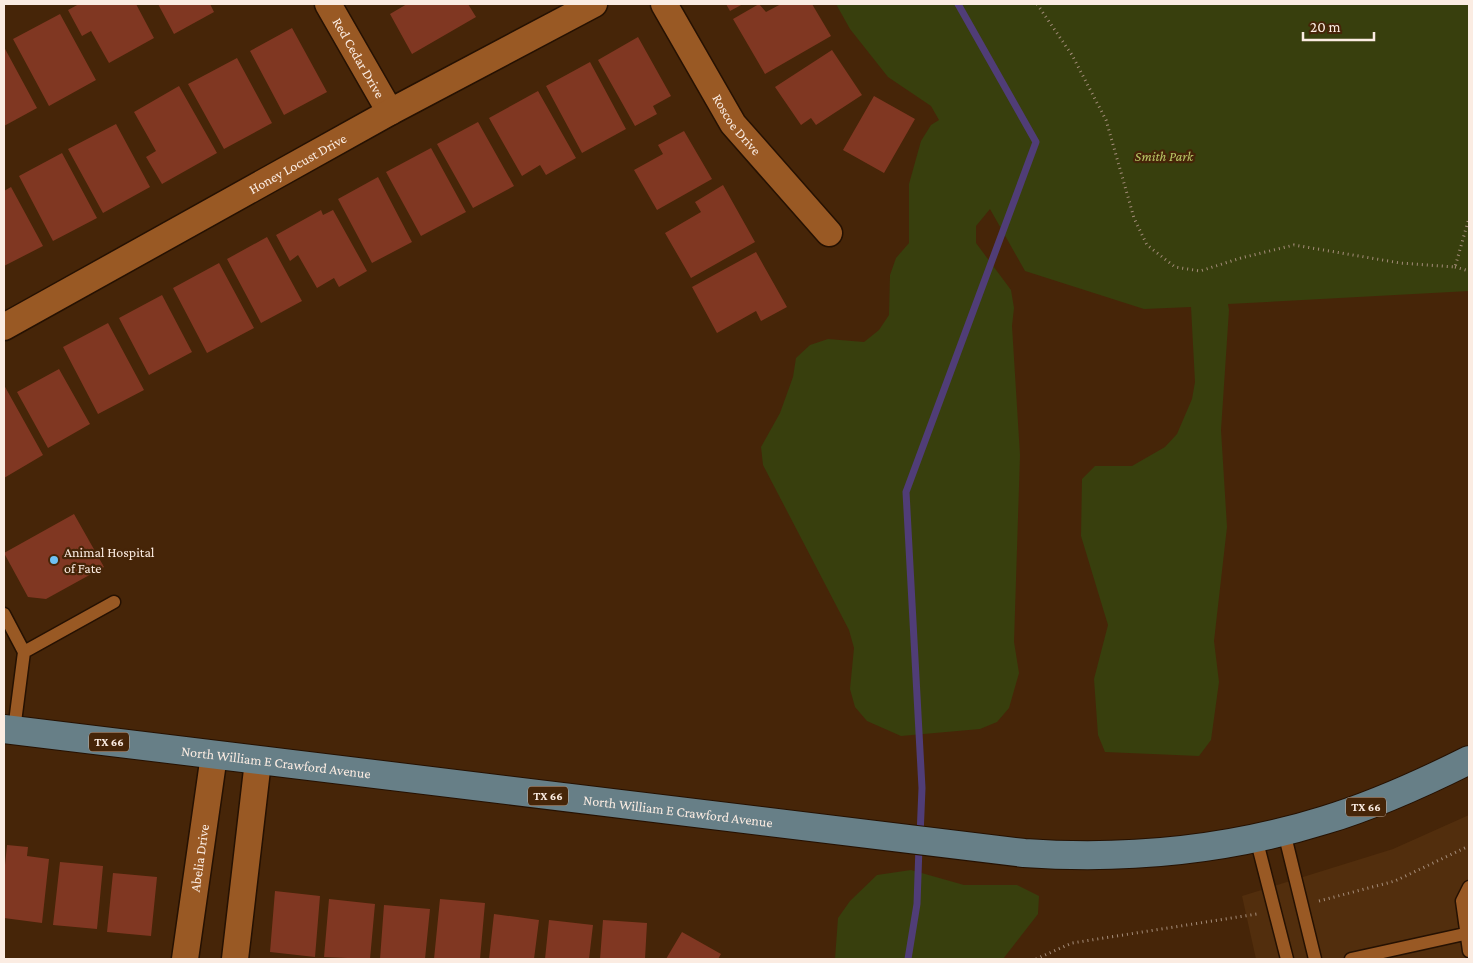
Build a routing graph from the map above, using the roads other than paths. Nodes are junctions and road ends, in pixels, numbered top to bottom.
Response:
1 (328, 4) edge
2 (594, 4) edge
3 (664, 4) edge
4 (390, 112) junction
5 (829, 234) dead end
6 (4, 327) edge
7 (114, 602) dead end
8 (4, 614) edge
9 (24, 652) junction
10 (9, 730) edge
11 (214, 755) junction
12 (258, 760) junction
13 (1469, 760) edge
14 (1284, 832) junction
15 (1256, 838) junction
16 (1469, 887) edge
17 (1467, 933) edge
18 (1469, 951) edge
19 (186, 959) edge
20 (235, 959) edge
21 (1288, 959) edge
22 (1315, 959) edge
23 (1351, 959) edge

1 - 4 street, Red Cedar Drive
2 - 4 street, Honey Locust Drive
3 - 5 street, Roscoe Drive
4 - 6 street, Honey Locust Drive
7 - 9 lane
8 - 9 lane
9 - 10 lane
10 - 11 main road, North William E Crawford Avenue / TX 66
11 - 12 main road, North William E Crawford Avenue / TX 66
11 - 19 street, Abelia Drive
12 - 15 main road, North William E Crawford Avenue / TX 66
12 - 20 street
13 - 14 main road, TX 66
14 - 15 main road, TX 66
14 - 22 lane
15 - 21 lane
16 - 17 lane
17 - 18 lane
17 - 23 lane

